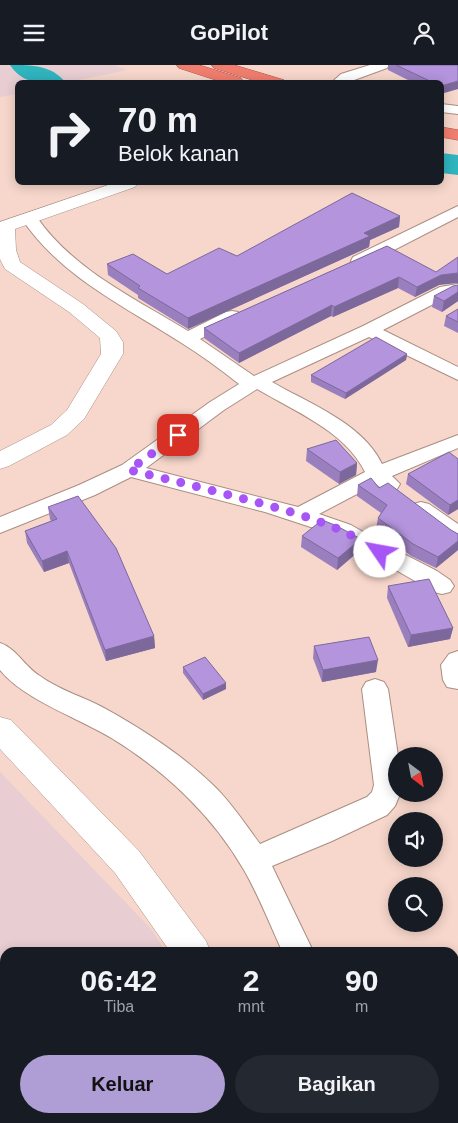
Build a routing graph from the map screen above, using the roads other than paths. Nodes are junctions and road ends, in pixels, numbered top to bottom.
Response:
1 (184, 65) edge
2 (219, 65) edge
3 (382, 65) edge
4 (232, 80) edge
5 (269, 80) edge
6 (342, 80) edge
7 (444, 108) edge
8 (458, 110) edge
9 (444, 123) edge
10 (458, 125) edge
11 (444, 133) edge
12 (458, 135) edge
13 (124, 185) edge
14 (458, 211) edge
15 (30, 219) junction
16 (344, 267) edge
17 (458, 289) edge
18 (245, 311) edge
19 (369, 330) junction
20 (187, 338) junction
21 (458, 374) edge
22 (255, 383) junction
23 (458, 441) edge
24 (0, 461) edge
25 (129, 470) junction
26 (377, 474) junction
27 (300, 515) junction
28 (0, 525) edge
29 (458, 535) edge
30 (442, 585) dead end
31 (0, 652) edge
32 (375, 689) dead end
33 (0, 729) edge
34 (254, 860) junction
35 (189, 947) edge
36 (296, 947) edge

1 - 4 highway
2 - 5 highway
3 - 6 street
7 - 8 street
9 - 10 highway
11 - 12 highway
13 - 15 street
14 - 16 street
15 - 20 street
15 - 24 street
17 - 19 street
18 - 20 street
19 - 21 street
19 - 22 street
20 - 22 street
22 - 25 street
22 - 26 street
23 - 26 street
25 - 27 street
25 - 28 street
26 - 27 street
26 - 29 street
27 - 30 street
31 - 34 street
32 - 34 street
33 - 35 street
34 - 36 street

